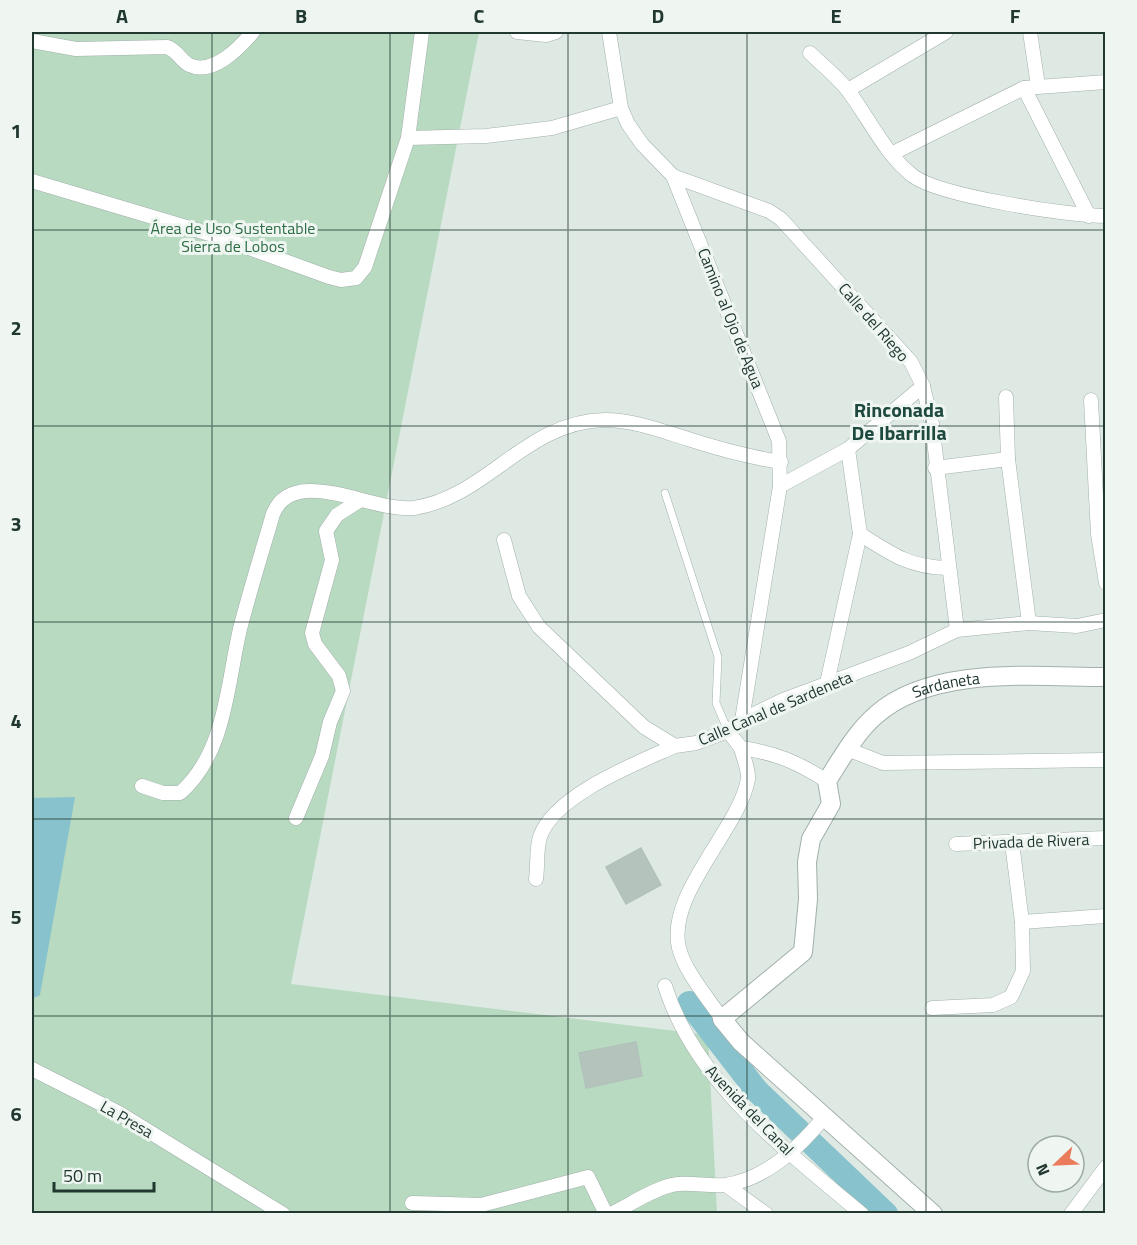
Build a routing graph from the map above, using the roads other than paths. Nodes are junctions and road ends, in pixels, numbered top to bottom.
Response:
1 (253, 32) edge
2 (422, 32) edge
3 (517, 32) edge
4 (556, 32) edge
5 (609, 32) edge
6 (946, 32) edge
7 (1030, 32) edge
8 (32, 41) edge
9 (810, 53) dead end
10 (1106, 82) edge
11 (1031, 87) junction
12 (848, 90) junction
13 (621, 108) junction
14 (408, 138) junction
15 (891, 154) junction
16 (673, 176) junction
17 (32, 181) edge
18 (1089, 216) junction
19 (1106, 216) edge
20 (923, 386) junction
21 (1006, 397) dead end
22 (1091, 400) dead end
23 (848, 449) junction
24 (1106, 456) edge
25 (1008, 459) junction
26 (781, 462) junction
27 (1092, 467) junction
28 (935, 468) junction
29 (780, 486) junction
30 (665, 493) dead end
31 (359, 501) junction
32 (860, 534) junction
33 (504, 540) dead end
34 (947, 568) junction
35 (1106, 583) edge
36 (1106, 620) edge
37 (1029, 623) junction
38 (957, 630) junction
39 (1106, 677) edge
40 (827, 683) junction
41 (742, 720) junction
42 (728, 731) junction
43 (675, 746) junction
44 (741, 748) junction
45 (847, 749) junction
46 (1104, 760) edge
47 (827, 780) junction
48 (142, 786) dead end
49 (296, 818) dead end
50 (1106, 838) edge
51 (1012, 843) junction
52 (956, 844) dead end
53 (536, 879) dead end
54 (1106, 916) edge
55 (1022, 921) junction
56 (665, 987) dead end
57 (932, 1008) dead end
58 (722, 1019) junction
59 (32, 1069) edge
60 (820, 1122) junction
61 (796, 1150) junction
62 (1106, 1167) edge
63 (726, 1185) junction
64 (412, 1203) dead end
65 (282, 1213) edge
66 (606, 1214) edge
67 (611, 1214) edge
68 (766, 1214) edge
69 (862, 1214) edge
70 (933, 1214) edge
71 (1071, 1214) edge

1 - 8 street
2 - 14 street
3 - 4 street
5 - 13 street
6 - 12 street
7 - 11 street
9 - 12 street
10 - 11 street
11 - 15 street
11 - 18 street
12 - 15 street
13 - 14 street
13 - 16 street
14 - 17 street
15 - 18 street
16 - 20 street, Calle del Riego
16 - 26 street, Camino al Ojo de Agua
18 - 19 street
20 - 23 street
20 - 28 street, Calle del Riego
21 - 25 street
22 - 27 street
23 - 29 street
23 - 32 street
24 - 27 street
25 - 28 street
25 - 37 street
26 - 29 street, Camino al Ojo de Agua
26 - 31 street
27 - 35 street
28 - 34 street, Calle del Riego
29 - 41 street, Camino al Ojo de Agua
30 - 42 lane
31 - 48 street
31 - 49 street
32 - 34 street
32 - 40 street
33 - 43 street, Calle Canal de Sardeneta
34 - 38 street, Calle del Riego
36 - 37 street, Calle Canal de Sardeneta
37 - 38 street, Calle Canal de Sardeneta
38 - 40 street, Calle Canal de Sardeneta
39 - 45 street, Sardaneta
40 - 41 street, Calle Canal de Sardeneta
41 - 42 street, Calle Canal de Sardeneta
42 - 43 street, Calle Canal de Sardeneta
42 - 44 street
43 - 53 street
44 - 47 street
44 - 58 street
45 - 46 street
45 - 47 street, Sardaneta
47 - 58 street
50 - 51 street, Privada de Rivera
51 - 52 street, Privada de Rivera
51 - 55 street
54 - 55 street
55 - 57 street
56 - 61 street, Avenida del Canal
58 - 60 street
59 - 65 street, La Presa
60 - 61 street
60 - 70 street
61 - 63 street
61 - 69 street, Avenida del Canal
62 - 71 street
63 - 67 street
63 - 68 street
64 - 66 street

